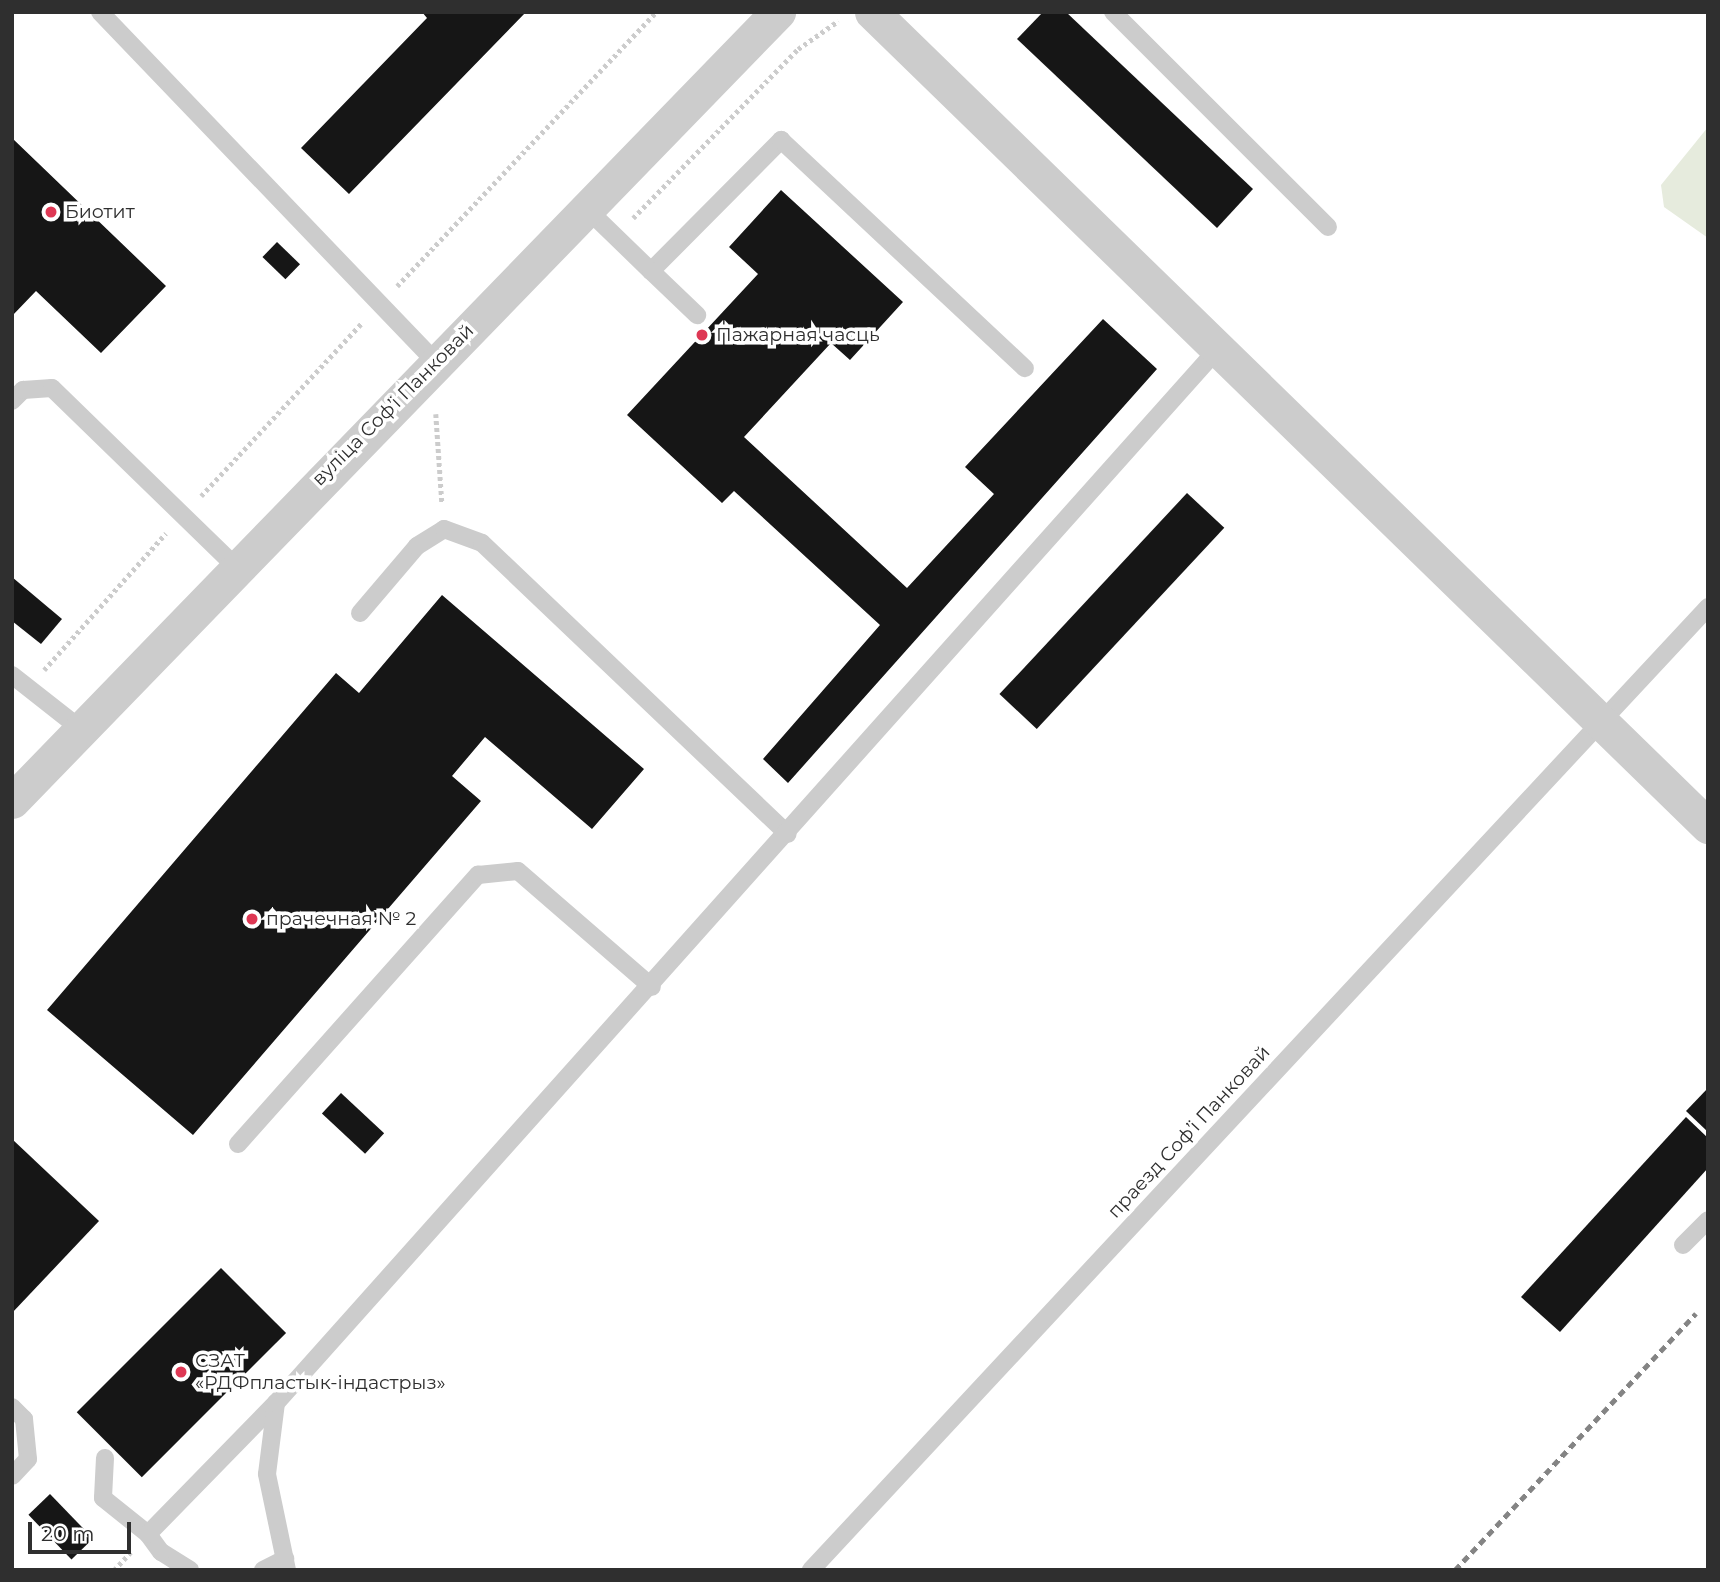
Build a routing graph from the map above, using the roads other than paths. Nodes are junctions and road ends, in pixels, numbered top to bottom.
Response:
1 (100, 12) edge
2 (778, 12) edge
3 (872, 12) edge
4 (1113, 12) edge
5 (587, 209) junction
6 (1328, 227) dead end
7 (651, 271) junction
8 (697, 315) dead end
9 (1216, 351) junction
10 (436, 362) junction
11 (1025, 368) dead end
12 (12, 401) edge
13 (235, 566) junction
14 (1708, 607) edge
15 (360, 613) dead end
16 (12, 675) edge
17 (1598, 724) junction
18 (78, 727) junction
19 (12, 802) edge
20 (1708, 826) edge
21 (788, 834) junction
22 (652, 987) junction
23 (238, 1144) dead end
24 (1708, 1220) edge
25 (1683, 1245) dead end
26 (276, 1403) junction
27 (12, 1407) edge
28 (105, 1458) dead end
29 (12, 1476) edge
30 (148, 1534) junction
31 (286, 1564) edge
32 (190, 1570) edge
33 (263, 1570) edge
34 (811, 1570) edge

1 - 10 lane
2 - 5 street, вуліца Софʼі Панковай
3 - 9 street
4 - 6 lane
5 - 7 lane
5 - 10 street, вуліца Софʼі Панковай
7 - 8 lane
7 - 11 lane
9 - 17 street
9 - 21 lane
10 - 13 street, вуліца Софʼі Панковай
12 - 13 lane
13 - 18 street, вуліца Софʼі Панковай
14 - 17 lane, праезд Софʼі Панковай
15 - 21 lane
16 - 18 lane
17 - 20 street
17 - 34 lane, праезд Софʼі Панковай
18 - 19 street, вуліца Софʼі Панковай
21 - 22 lane
22 - 23 lane
22 - 26 lane
24 - 25 lane
26 - 30 lane
26 - 31 lane
27 - 29 lane
28 - 30 lane
30 - 32 lane
31 - 33 lane

